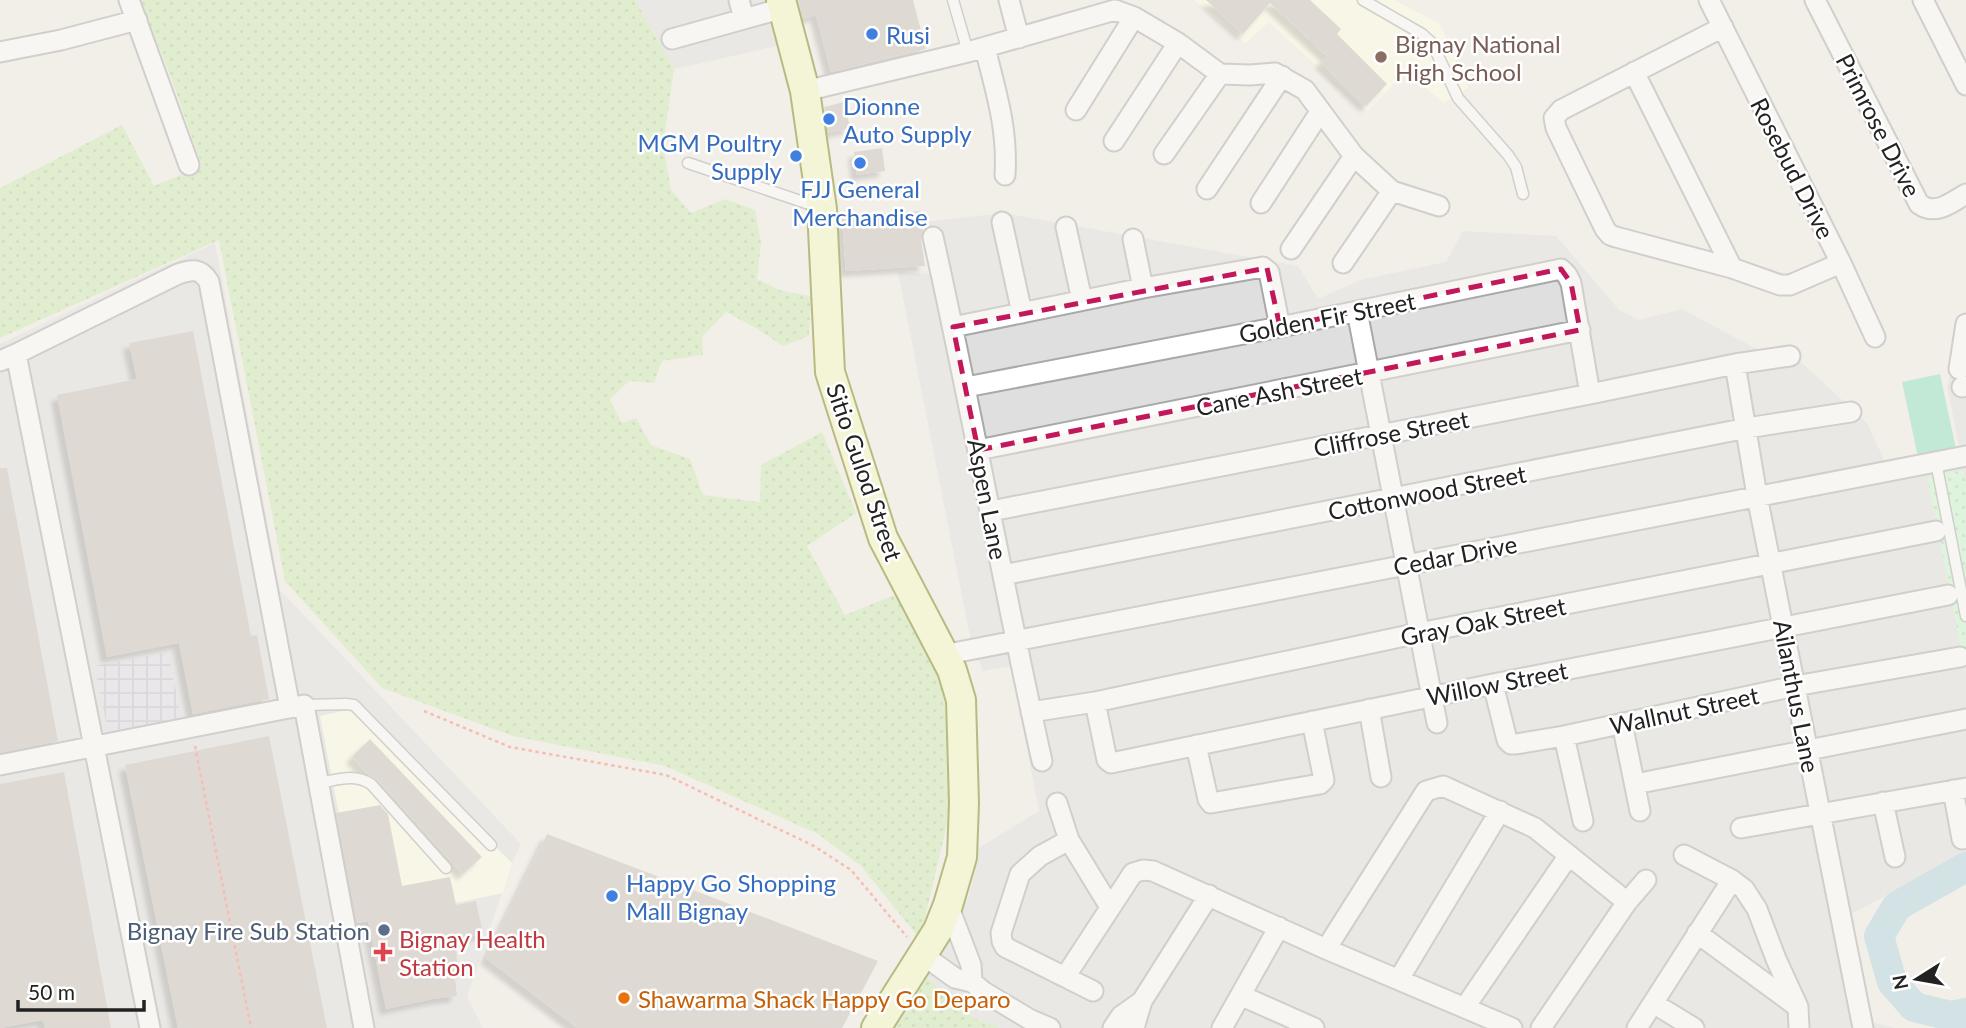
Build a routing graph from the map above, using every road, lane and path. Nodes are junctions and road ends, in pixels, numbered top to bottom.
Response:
1 (129, 0) edge
2 (953, 0) edge
3 (1009, 0) edge
4 (1363, 0) edge
5 (1709, 0) edge
6 (1815, 0) edge
7 (1923, 0) edge
8 (775, 6) edge
9 (742, 9) edge
10 (1133, 17) junction
11 (137, 20) junction
12 (1723, 27) junction
13 (1019, 38) junction
14 (672, 39) dead end
15 (1178, 43) junction
16 (976, 50) junction
17 (0, 52) edge
18 (1634, 72) junction
19 (1220, 75) junction
20 (1282, 76) junction
21 (1966, 85) edge
22 (805, 91) junction
23 (1076, 110) dead end
24 (1320, 112) junction
25 (1114, 141) dead end
26 (1164, 154) dead end
27 (1354, 156) junction
28 (688, 163) dead end
29 (189, 165) dead end
30 (1005, 175) dead end
31 (1207, 189) dead end
32 (1392, 191) junction
33 (1523, 194) dead end
34 (1966, 194) edge
35 (1261, 203) dead end
36 (1439, 206) dead end
37 (822, 209) junction
38 (1002, 222) dead end
39 (1066, 227) dead end
40 (933, 237) dead end
41 (1133, 239) dead end
42 (1291, 249) dead end
43 (1343, 263) dead end
44 (1841, 263) junction
45 (1732, 268) junction
46 (1143, 288) junction
47 (1082, 300) junction
48 (1357, 311) junction
49 (1022, 313) junction
50 (1966, 324) edge
51 (953, 327) junction
52 (1280, 327) junction
53 (1580, 330) junction
54 (1875, 337) dead end
55 (1790, 356) dead end
56 (8, 357) edge
57 (1735, 364) junction
58 (1369, 373) junction
59 (1962, 381) edge
60 (966, 387) junction
61 (1590, 394) junction
62 (1852, 412) dead end
63 (1747, 429) junction
64 (1382, 435) junction
65 (978, 450) junction
66 (1966, 456) edge
67 (1936, 462) junction
68 (1757, 496) junction
69 (1394, 499) junction
70 (991, 511) junction
71 (1936, 531) dead end
72 (1771, 564) junction
73 (1406, 565) junction
74 (1003, 575) junction
75 (1948, 595) dead end
76 (1966, 616) edge
77 (1783, 626) junction
78 (1419, 633) junction
79 (1015, 640) junction
80 (943, 655) junction
81 (1960, 657) dead end
82 (1493, 684) junction
83 (1795, 687) junction
84 (1431, 697) junction
85 (1095, 702) junction
86 (297, 707) junction
87 (1369, 709) junction
88 (425, 711) dead end
89 (1031, 712) junction
90 (1966, 719) edge
91 (1312, 721) junction
92 (1437, 723) dead end
93 (1622, 723) junction
94 (191, 726) junction
95 (1564, 736) junction
96 (1196, 745) junction
97 (93, 746) junction
98 (1807, 749) junction
99 (1042, 761) dead end
100 (0, 765) edge
101 (1381, 777) dead end
102 (318, 783) junction
103 (1634, 783) junction
104 (1959, 789) edge
105 (1884, 802) junction
106 (1057, 803) dead end
107 (1500, 811) junction
108 (1640, 811) dead end
109 (1820, 813) junction
110 (1583, 821) dead end
111 (1741, 828) dead end
112 (1962, 839) dead end
113 (1069, 840) junction
114 (491, 845) dead end
115 (1569, 855) junction
116 (1684, 855) dead end
117 (1895, 857) dead end
118 (446, 867) dead end
119 (1646, 880) dead end
120 (1732, 880) junction
121 (1209, 895) junction
122 (1627, 902) junction
123 (948, 905) junction
124 (1110, 907) junction
125 (1279, 927) junction
126 (1697, 933) junction
127 (1326, 949) junction
128 (923, 956) junction
129 (1065, 977) junction
130 (1399, 979) junction
131 (972, 982) junction
132 (1093, 991) dead end
133 (1241, 996) junction
134 (1142, 1001) junction
135 (1653, 1003) junction
136 (1465, 1007) junction
137 (1798, 1007) junction
138 (150, 1028) edge
139 (251, 1028) edge
140 (364, 1028) edge
141 (876, 1028) edge
142 (1050, 1028) edge
143 (1114, 1028) edge
144 (1134, 1028) edge
145 (1222, 1028) edge
146 (1314, 1028) edge
147 (1512, 1028) edge
148 (1541, 1028) edge
149 (1637, 1028) edge
150 (1694, 1028) edge
151 (1799, 1028) edge
152 (1863, 1028) edge

1 - 11 street
2 - 16 lane
3 - 13 street
4 - 33 lane
5 - 12 street, Rosebud Drive
6 - 34 street, Primrose Drive
7 - 21 street
8 - 9 street
8 - 22 main road, Sitio Gulod Street
9 - 14 street
10 - 13 street
10 - 15 street
10 - 23 street
11 - 17 street
11 - 29 street
12 - 18 street
12 - 44 street, Rosebud Drive
13 - 16 street
15 - 19 street
15 - 25 street
16 - 22 street
16 - 30 street
18 - 45 street
18 - 45 street
19 - 20 street
19 - 26 street
20 - 24 street
20 - 31 street
22 - 37 main road, Sitio Gulod Street
24 - 27 street
24 - 35 street
27 - 32 street
27 - 42 street
28 - 37 lane
32 - 36 street
32 - 43 street
37 - 80 main road, Sitio Gulod Street
38 - 49 street
39 - 47 street
40 - 51 street, Aspen Lane
41 - 46 street
44 - 45 street
44 - 54 street, Rosebud Drive
46 - 47 street
46 - 52 street
47 - 49 street
48 - 52 street, Golden Fir Street
48 - 53 street, Golden Fir Street
48 - 58 street
49 - 51 street
50 - 59 street
51 - 60 street, Aspen Lane
52 - 60 street, Golden Fir Street
53 - 58 street, Cane Ash Street
53 - 61 street, Golden Fir Street
55 - 57 street, Cliffrose Street
56 - 86 street
56 - 97 street
57 - 61 street, Cliffrose Street
57 - 63 street, Ailanthus Lane
58 - 64 street
58 - 65 street, Cane Ash Street
60 - 65 street, Aspen Lane
61 - 64 street, Cliffrose Street
62 - 63 street, Cottonwood Street
63 - 68 street, Ailanthus Lane
63 - 69 street, Cottonwood Street
64 - 69 street
64 - 70 street, Cliffrose Street
65 - 70 street, Aspen Lane
66 - 67 street, Cedar Drive
67 - 68 street, Cedar Drive
67 - 76 lane
68 - 72 street, Ailanthus Lane
68 - 73 street, Cedar Drive
69 - 73 street
69 - 74 street, Cottonwood Street
70 - 74 street, Aspen Lane
71 - 72 street, Gray Oak Street
72 - 77 street, Ailanthus Lane
72 - 78 street, Gray Oak Street
73 - 78 street
73 - 79 street, Cedar Drive
74 - 79 street, Aspen Lane
75 - 77 street, Willow Street
77 - 82 street, Willow Street
77 - 83 street, Ailanthus Lane
78 - 84 street
78 - 85 street, Gray Oak Street
79 - 80 street, Cedar Drive
79 - 89 street, Aspen Lane
80 - 123 main road, Sitio Gulod Street
81 - 83 street, Wallnut Street
82 - 84 street, Willow Street
82 - 95 street, Wallnut Street
83 - 93 street, Wallnut Street
83 - 98 street, Ailanthus Lane
84 - 87 street, Willow Street
84 - 92 street
85 - 89 street, Gray Oak Street
85 - 96 street, Willow Street
86 - 94 street
86 - 102 street
86 - 114 lane
87 - 91 street, Willow Street
87 - 101 street
88 - 128 path
89 - 99 street, Aspen Lane
90 - 98 street
91 - 96 street, Willow Street
91 - 96 street
93 - 95 street, Wallnut Street
93 - 103 street
94 - 97 street
94 - 139 path
95 - 110 street
97 - 100 street
97 - 138 street
98 - 103 street
98 - 109 street, Ailanthus Lane
102 - 118 lane
102 - 140 street
103 - 108 street
104 - 105 street
104 - 112 street
105 - 109 street
105 - 117 street
106 - 113 street
107 - 115 street
107 - 127 street
107 - 130 street
109 - 111 street
109 - 152 street, Ailanthus Lane
113 - 124 street
113 - 129 street
115 - 122 street
115 - 136 street
116 - 120 street
119 - 122 street
120 - 126 street
120 - 137 street
121 - 124 street
121 - 125 street
121 - 134 street
122 - 148 street
123 - 128 main road, Sitio Gulod Street
123 - 131 street
124 - 129 street
125 - 127 street
125 - 133 street
126 - 135 street
126 - 137 street
127 - 130 street
128 - 131 street
128 - 141 main road, Sitio Gulod Street
129 - 132 street
130 - 136 street
131 - 142 street
133 - 145 street
133 - 146 street
134 - 143 street
134 - 144 street
135 - 149 street
135 - 150 street
136 - 147 street
137 - 151 street

